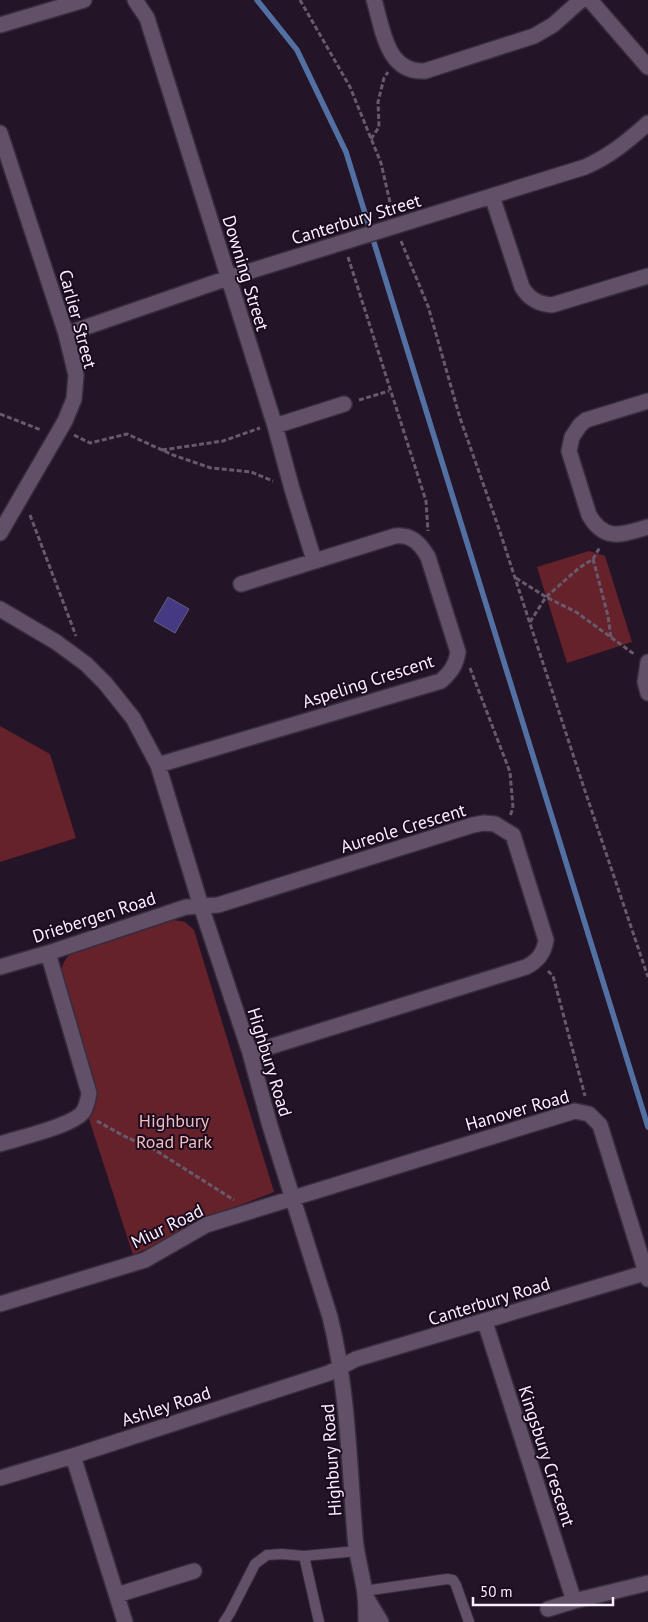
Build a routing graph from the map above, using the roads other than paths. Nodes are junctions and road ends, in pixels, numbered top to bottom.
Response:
1 (84, 0) edge
2 (135, 0) edge
3 (374, 0) edge
4 (581, 0) edge
5 (590, 0) edge
6 (0, 26) edge
7 (648, 67) edge
8 (648, 123) edge
9 (0, 133) edge
10 (492, 196) junction
11 (648, 276) edge
12 (228, 278) junction
13 (66, 334) junction
14 (648, 401) edge
15 (344, 404) road end
16 (275, 426) junction
17 (648, 526) edge
18 (0, 533) edge
19 (314, 560) junction
20 (241, 584) dead end
21 (0, 609) edge
22 (644, 660) edge
23 (648, 693) edge
24 (158, 765) junction
25 (201, 906) junction
26 (48, 953) junction
27 (0, 967) edge
28 (250, 1054) junction
29 (0, 1144) edge
30 (293, 1198) junction
31 (647, 1274) edge
32 (0, 1304) edge
33 (485, 1322) junction
34 (341, 1366) junction
35 (73, 1456) junction
36 (0, 1478) edge
37 (357, 1551) junction
38 (304, 1556) junction
39 (194, 1571) dead end
40 (648, 1582) edge
41 (365, 1593) junction
42 (117, 1595) junction
43 (574, 1601) junction
44 (548, 1609) dead end
45 (125, 1622) edge
46 (224, 1622) edge
47 (319, 1622) edge
48 (366, 1622) edge
49 (381, 1622) edge
50 (469, 1622) edge

1 - 6 street
2 - 12 street, Downing Street
3 - 4 street
5 - 7 street
8 - 10 street, Canterbury Street
9 - 13 street, Carlier Street
10 - 11 street
10 - 12 street, Canterbury Street
12 - 13 street, Canterbury Street
12 - 16 street, Downing Street
13 - 18 street, Carlier Street
14 - 17 street
15 - 16 street
16 - 19 street, Downing Street
19 - 20 street
19 - 24 street, Aspeling Crescent
21 - 24 street, Highbury Road
22 - 23 street
24 - 25 street, Highbury Road
25 - 26 street, Driebergen Road
25 - 28 street, Highbury Road
25 - 28 street, Aureole Crescent
26 - 27 street, Driebergen Road
26 - 29 street
28 - 30 street, Highbury Road
30 - 31 street, Hanover Road
30 - 32 street, Miur Road
30 - 34 street, Highbury Road
31 - 33 street, Canterbury Road
33 - 34 street, Canterbury Road
33 - 43 street, Kingsbury Crescent
34 - 35 street, Ashley Road
34 - 37 street, Highbury Road
35 - 36 street, Ashley Road
35 - 42 street
37 - 38 lane
37 - 41 street, Highbury Road
38 - 46 lane
38 - 47 lane
39 - 42 street
40 - 43 street
41 - 48 street, Highbury Road
41 - 49 street, Highbury Road
41 - 50 lane
42 - 45 street
43 - 44 street

